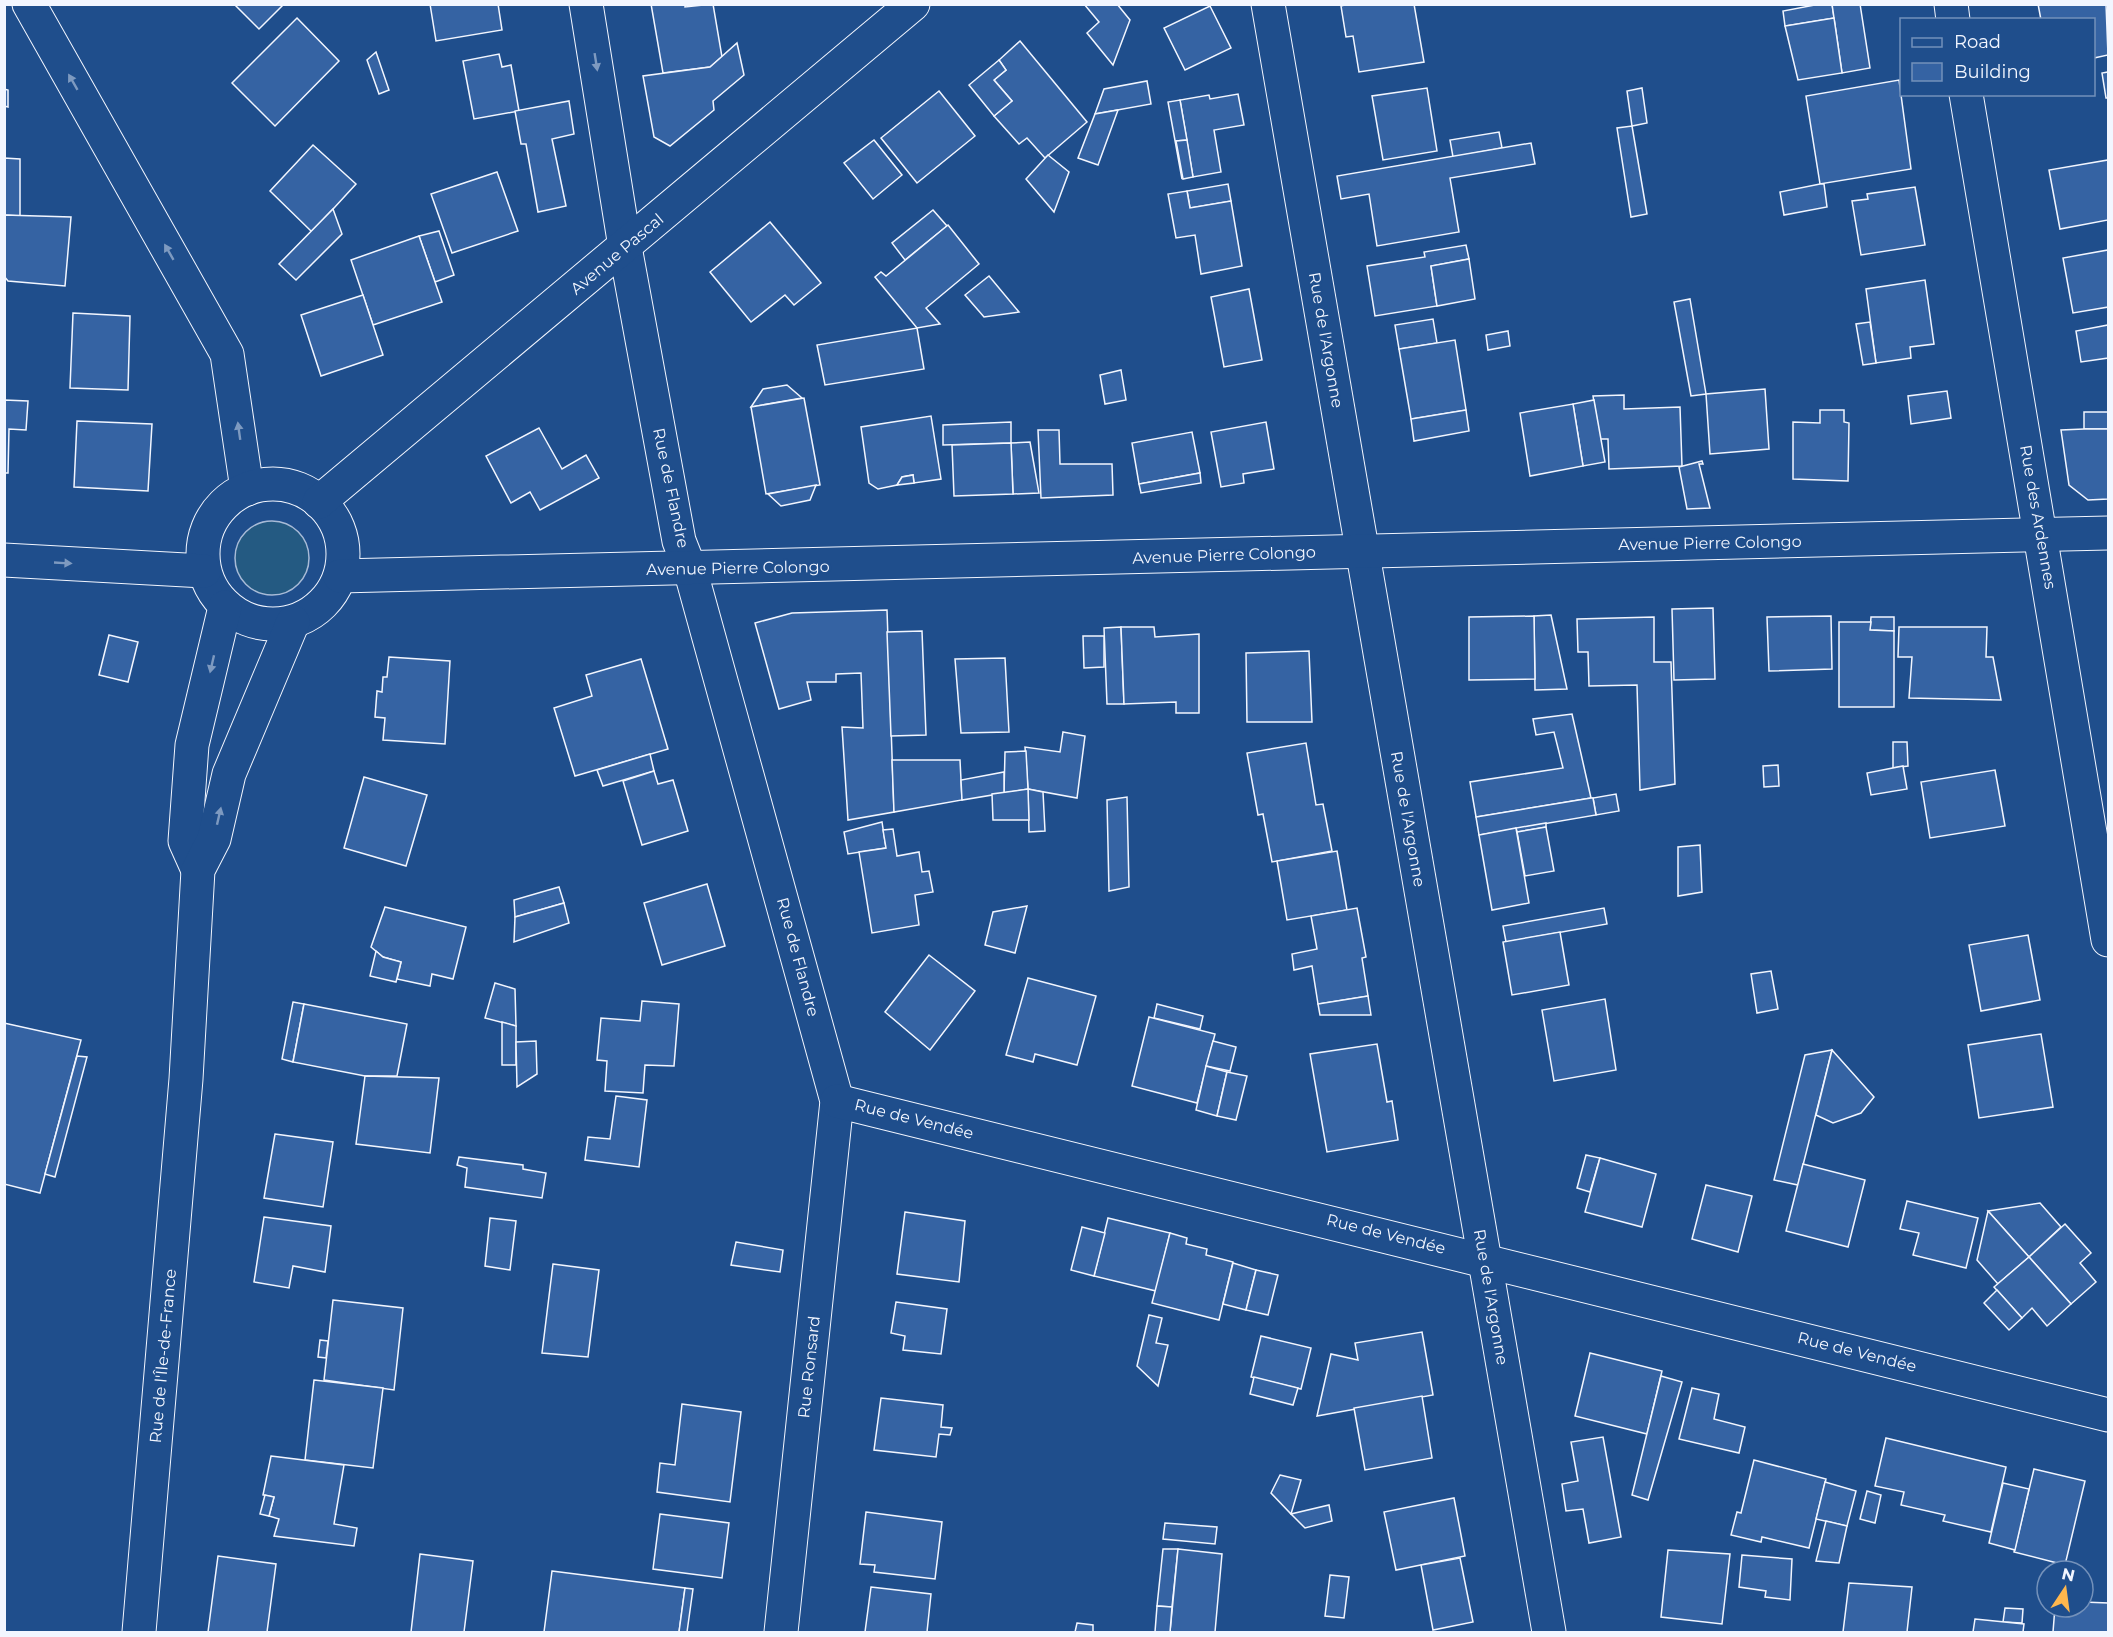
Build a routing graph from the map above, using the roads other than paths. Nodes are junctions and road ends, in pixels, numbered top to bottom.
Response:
1 (29, 4) edge
2 (586, 4) edge
3 (913, 4) edge
4 (1268, 4) edge
5 (1966, 96) edge
6 (625, 247) junction
7 (247, 489) junction
8 (320, 502) junction
9 (2109, 533) edge
10 (2041, 534) junction
11 (1362, 551) junction
12 (4, 560) edge
13 (690, 569) junction
14 (204, 571) junction
15 (340, 576) junction
16 (225, 607) junction
17 (293, 622) junction
18 (198, 870) junction
19 (2109, 940) edge
20 (837, 1101) junction
21 (1485, 1259) junction
22 (2109, 1415) edge
23 (139, 1632) edge
24 (782, 1632) edge
25 (1549, 1632) edge

7 -> 1 street
2 -> 6 street, Rue de Flandre
3 - 6 street, Avenue Pascal
4 - 11 street, Rue de l'Argonne
5 - 10 street, Rue des Ardennes
6 - 8 street, Avenue Pascal
6 - 13 street, Rue de Flandre
7 - 8 street
7 - 14 street
8 - 15 street
9 - 10 street, Avenue Pierre Colongo
10 - 11 street, Avenue Pierre Colongo
10 - 19 street, Rue des Ardennes
11 - 13 street, Avenue Pierre Colongo
11 - 21 street, Rue de l'Argonne
12 -> 14 street
13 - 15 street, Avenue Pierre Colongo
13 - 20 street, Rue de Flandre
14 - 16 street
15 - 17 street
16 - 17 street
16 -> 18 street
18 -> 17 street
18 - 23 street, Rue de l'Île-de-France
20 - 21 street, Rue de Vendée
20 - 24 street, Rue Ronsard
21 - 22 street, Rue de Vendée
21 - 25 street, Rue de l'Argonne

